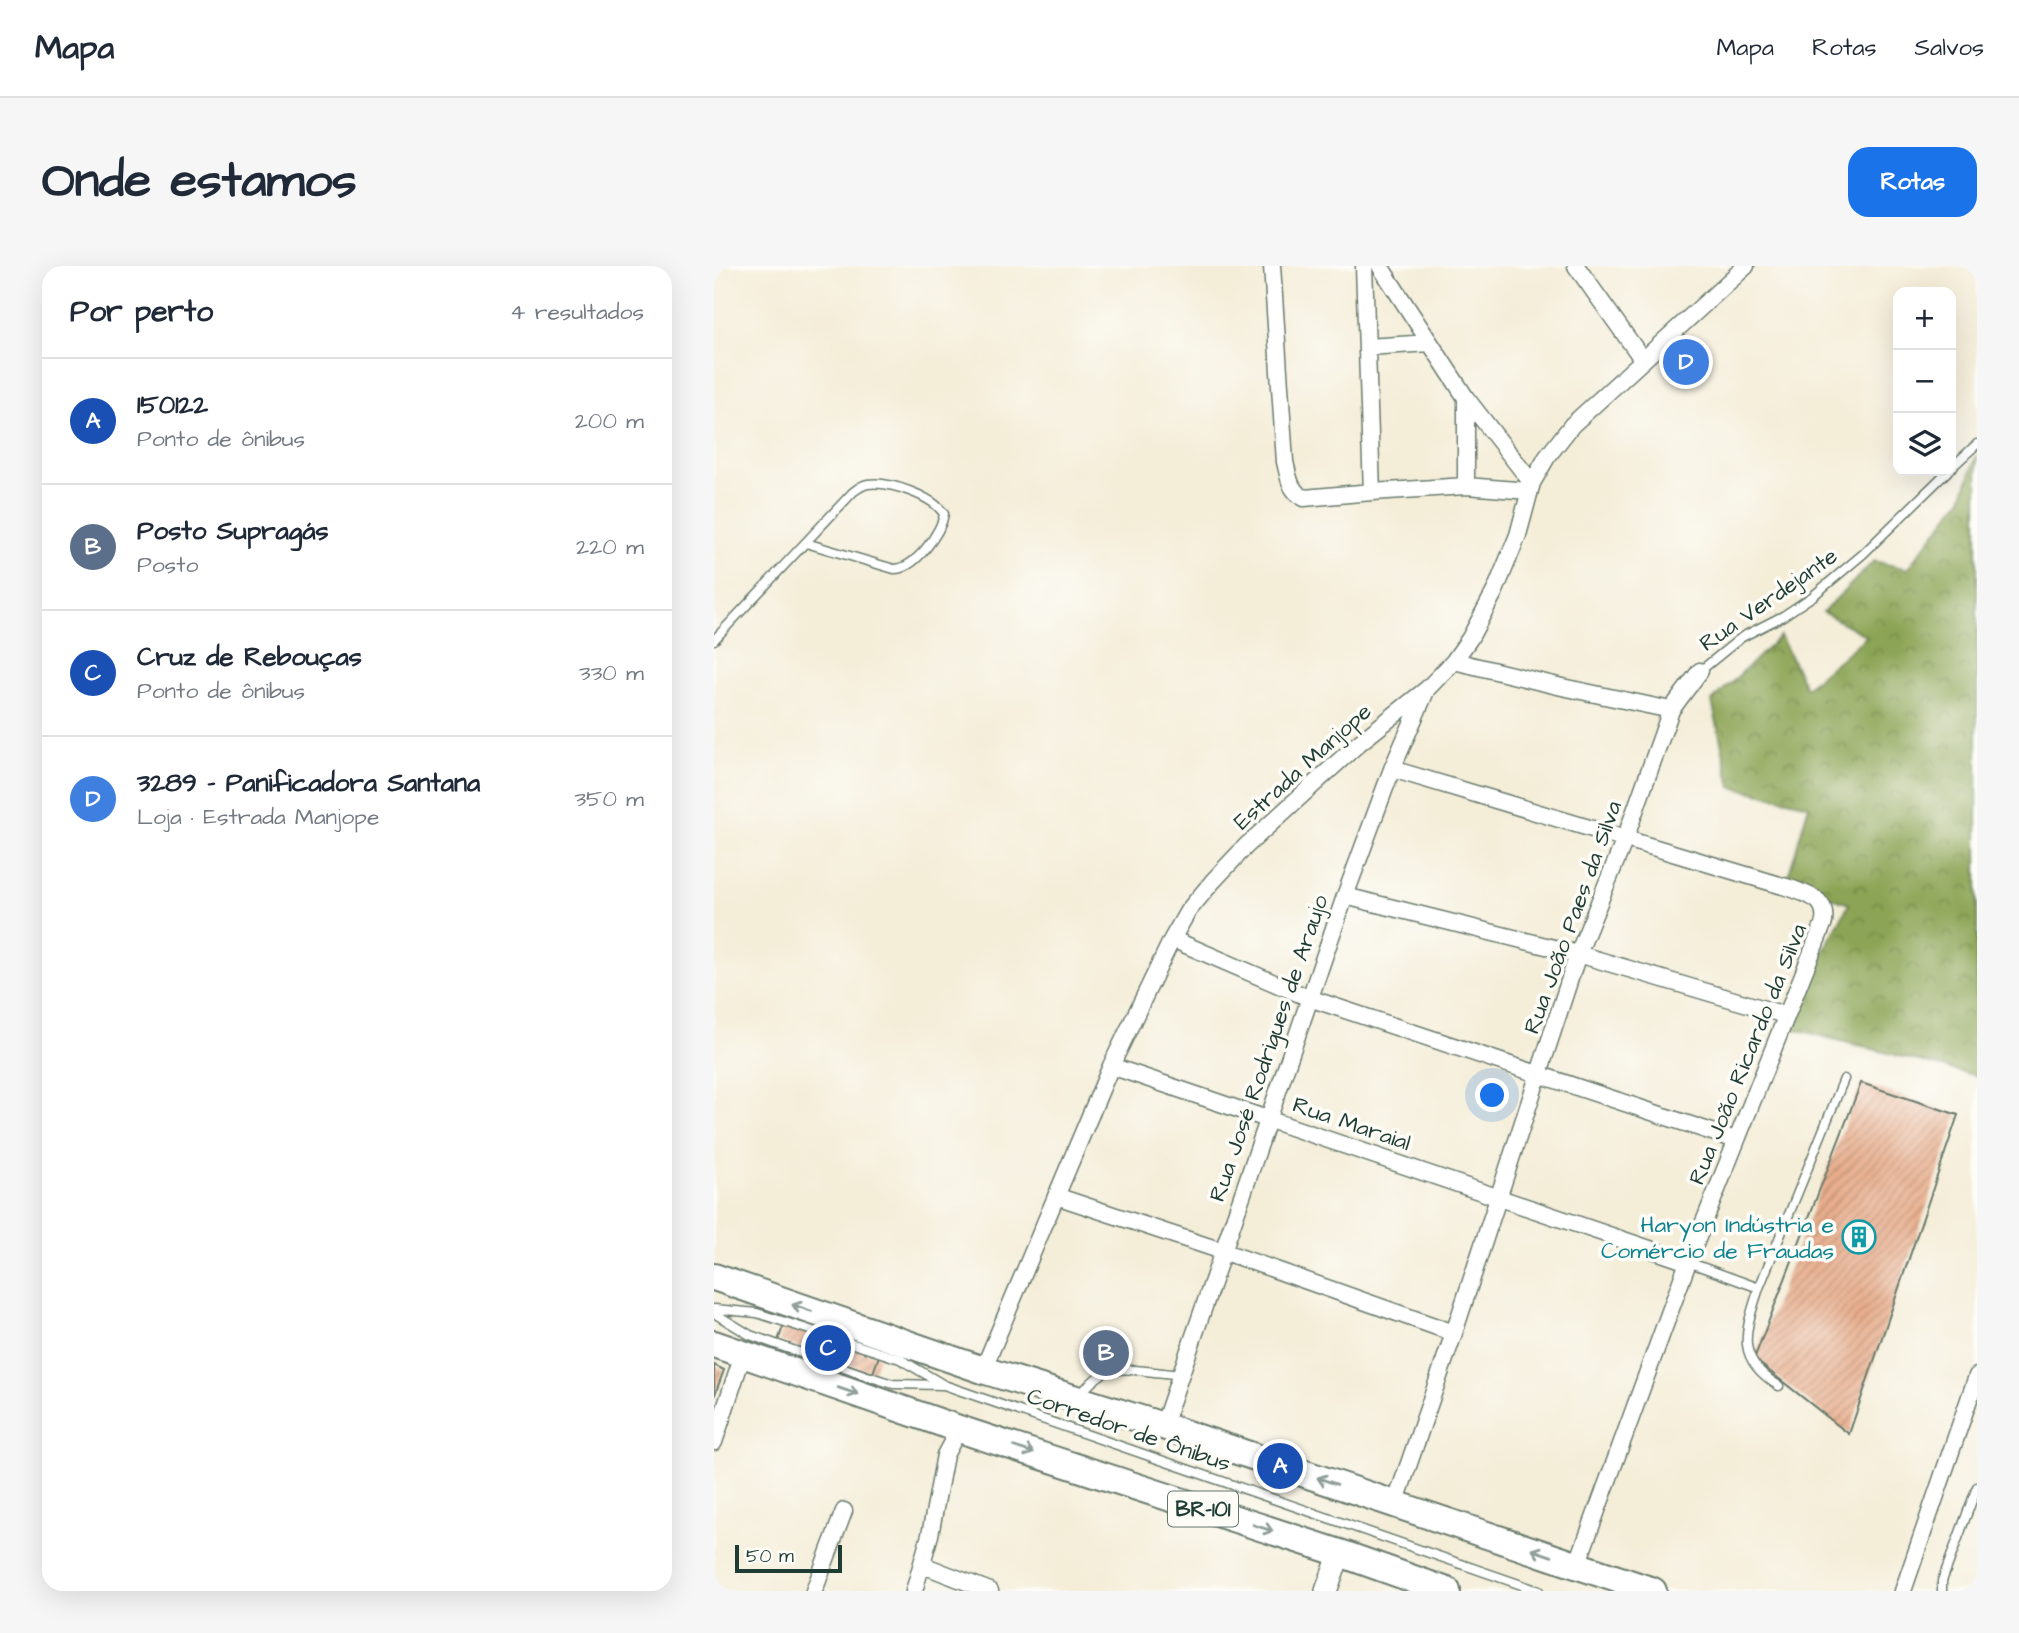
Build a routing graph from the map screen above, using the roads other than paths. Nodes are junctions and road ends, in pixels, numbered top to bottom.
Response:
1 (1272, 266) edge
2 (1364, 266) edge
3 (1380, 266) edge
4 (1576, 266) edge
5 (1738, 269) edge
6 (1430, 343) junction
7 (1367, 348) junction
8 (1643, 360) junction
9 (1466, 398) junction
10 (1977, 444) edge
11 (1956, 463) edge
12 (1942, 476) edge
13 (1465, 486) junction
14 (1531, 487) junction
15 (1372, 492) junction
16 (806, 543) junction
17 (714, 640) edge
18 (1454, 661) junction
19 (1700, 671) joint
20 (1427, 689) junction
21 (1671, 710) junction
22 (1392, 769) junction
23 (1625, 839) junction
24 (1345, 896) junction
25 (1172, 939) junction
26 (1578, 954) junction
27 (1309, 998) junction
28 (1785, 1015) junction
29 (1111, 1066) junction
30 (1540, 1074) junction
31 (1844, 1079) dead end
32 (1270, 1119) junction
33 (1736, 1140) junction
34 (1056, 1196) junction
35 (1498, 1198) junction
36 (1222, 1251) junction
37 (1688, 1262) junction
38 (714, 1278) edge
39 (1759, 1289) junction
40 (714, 1311) edge
41 (1454, 1333) junction
42 (714, 1344) edge
43 (743, 1354) junction
44 (983, 1370) junction
45 (1181, 1375) junction
46 (1977, 1377) edge
47 (944, 1385) junction
48 (1779, 1386) dead end
49 (1074, 1399) junction
50 (1163, 1426) junction
51 (959, 1429) junction
52 (714, 1442) edge
53 (1977, 1487) edge
54 (1395, 1504) junction
55 (844, 1511) dead end
56 (1340, 1553) junction
57 (923, 1564) junction
58 (1577, 1565) junction
59 (814, 1591) edge
60 (915, 1591) edge
61 (990, 1591) edge
62 (1326, 1591) edge
63 (1447, 1591) edge
64 (1539, 1591) edge
65 (1653, 1591) edge
66 (1903, 1591) edge
67 (1942, 1591) edge

1 - 15 street
2 - 7 street
3 - 6 street
4 - 8 street
5 - 8 street, Estrada Manjope
6 - 7 street
6 - 9 street
7 - 15 street
8 - 14 street, Estrada Manjope
9 - 13 street
9 - 14 street
10 - 11 lane, Rua Verdejante
12 - 19 lane, Rua Verdejante
13 - 14 street
13 - 15 street
14 - 18 street, Estrada Manjope
16 - 16 lane
16 - 17 lane
18 - 20 street, Estrada Manjope
18 - 21 street
19 - 21 street, Rua João Paes da Silva
20 - 22 street, Rua José Rodrigues de Araujo
20 - 25 street, Estrada Manjope
21 - 23 street, Rua João Paes da Silva
22 - 23 street, Rua João Ricardo da Silva
22 - 24 street, Rua José Rodrigues de Araujo
23 - 26 street, Rua João Paes da Silva
23 - 28 street, Rua João Ricardo da Silva
24 - 26 street
24 - 27 street, Rua José Rodrigues de Araujo
25 - 27 street
25 - 29 street, Estrada Manjope
26 - 28 street
26 - 30 street, Rua João Paes da Silva
27 - 30 street
27 - 32 street, Rua José Rodrigues de Araujo
28 - 33 street, Rua João Ricardo da Silva
29 - 32 street, Rua Maraial
29 - 34 street, Estrada Manjope
30 - 33 street
30 - 35 street, Rua João Paes da Silva
31 - 39 lane
32 - 35 street, Rua Maraial
32 - 36 street, Rua José Rodrigues de Araujo
33 - 37 street, Rua João Ricardo da Silva
34 - 36 street
34 - 44 street, Estrada Manjope
35 - 37 street, Rua Maraial
35 - 41 street, Rua João Paes da Silva
36 - 41 street
36 - 45 street, Rua José Rodrigues de Araujo
37 - 39 lane
37 - 58 street, Rua João Ricardo da Silva
44 -> 38 highway
39 - 48 lane
40 - 47 lane, Corredor de Ônibus
40 - 47 lane, Corredor de Ônibus
41 - 54 street, Rua João Paes da Silva
42 - 43 highway, BR-101
43 -> 51 highway, BR-101
43 - 52 street
44 - 49 highway
45 - 49 lane
45 - 50 street, Rua José Rodrigues de Araujo
46 - 66 street
47 - 64 lane, Corredor de Ônibus
49 - 50 highway
54 -> 50 highway
51 -> 56 highway, BR-101
51 - 57 street
53 - 67 lane
58 -> 54 highway
55 - 59 street
56 - 62 main road
56 - 63 highway, BR-101
57 - 60 street
57 - 61 street
58 - 65 highway

